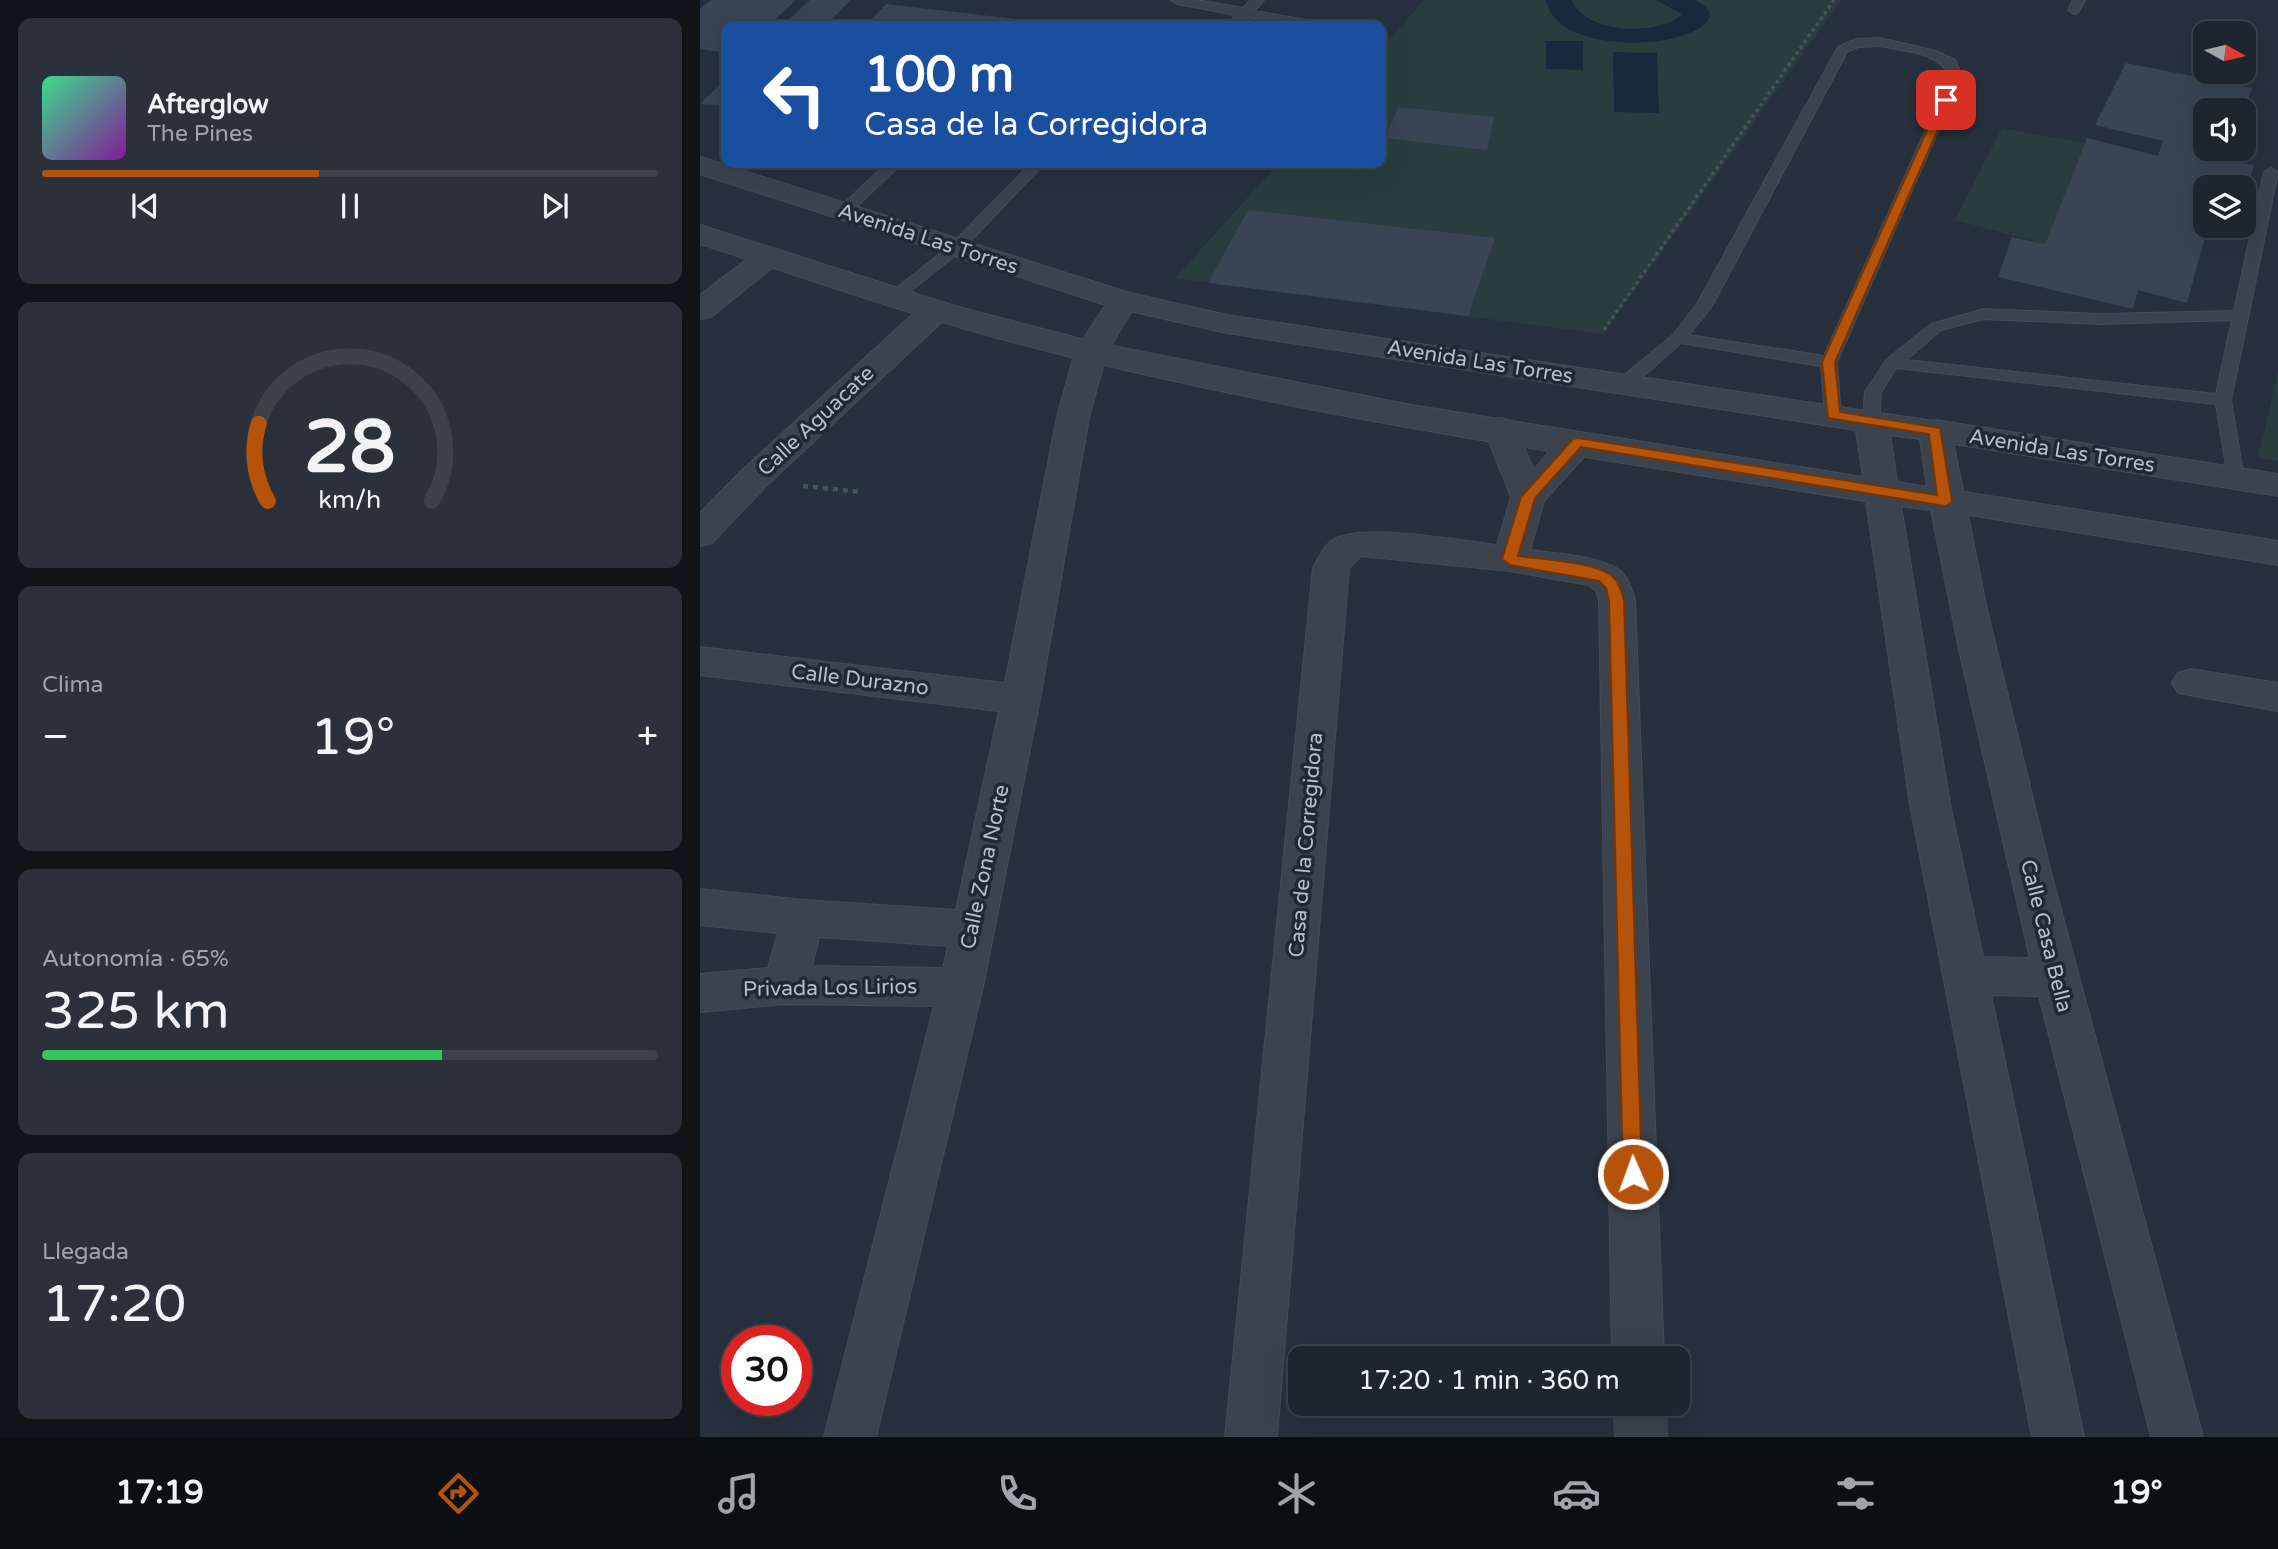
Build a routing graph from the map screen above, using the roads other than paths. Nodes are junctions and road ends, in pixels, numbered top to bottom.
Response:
1 (1177, 0) edge
2 (1258, 0) edge
3 (1245, 13) junction
4 (1237, 21) edge
5 (1290, 21) edge
6 (700, 165) edge
7 (890, 168) edge
8 (1033, 168) edge
9 (2271, 172) dead end
10 (844, 212) junction
11 (700, 234) edge
12 (956, 248) junction
13 (769, 256) junction
14 (894, 298) junction
15 (1123, 302) junction
16 (700, 310) edge
17 (935, 311) junction
18 (2241, 315) junction
19 (1678, 338) junction
20 (1091, 352) junction
21 (1829, 362) junction
22 (1892, 363) junction
23 (1624, 384) junction
24 (2223, 400) junction
25 (1833, 415) junction
26 (1871, 421) junction
27 (1500, 429) junction
28 (1935, 431) junction
29 (1578, 442) junction
30 (2236, 478) junction
31 (2278, 485) edge
32 (1881, 491) junction
33 (1528, 497) junction
34 (1945, 501) junction
35 (700, 534) edge
36 (2278, 553) edge
37 (1510, 559) junction
38 (700, 661) edge
39 (2191, 683) dead end
40 (2278, 697) edge
41 (1021, 699) junction
42 (700, 907) edge
43 (803, 918) junction
44 (971, 929) junction
45 (1964, 976) junction
46 (2055, 977) junction
47 (785, 985) junction
48 (961, 987) junction
49 (700, 993) edge
50 (1638, 1346) edge
51 (1640, 1416) edge
52 (850, 1437) edge
53 (1251, 1437) edge
54 (1641, 1437) edge
55 (2058, 1437) edge
56 (2177, 1437) edge

1 - 3 lane
2 - 3 lane
3 - 4 lane
3 - 5 lane
6 - 10 street, Avenida Las Torres
7 - 10 lane
8 - 12 lane
9 - 18 lane
10 - 12 street, Avenida Las Torres
11 - 13 street
12 - 14 lane
12 - 15 street, Avenida Las Torres
13 - 14 street
13 - 16 street
14 - 17 street
15 - 20 street, Calle Zona Norte
15 - 23 street, Avenida Las Torres
17 - 20 street
17 - 35 street, Calle Aguacate
18 - 22 lane
18 - 24 lane
19 - 21 lane
19 - 21 lane
19 - 23 lane
20 - 27 street
20 - 41 street, Calle Zona Norte
21 - 25 lane
22 - 24 lane
22 - 26 lane
23 - 25 street, Avenida Las Torres
24 - 30 lane
25 - 26 street, Avenida Las Torres
26 - 28 street, Avenida Las Torres
26 - 32 street
27 - 29 street
27 - 33 street
28 - 30 street, Avenida Las Torres
28 - 34 street, Calle Casa Bella
29 - 32 street
29 - 33 street
30 - 31 street, Avenida Las Torres
32 - 34 street
32 - 45 street
33 - 37 street
34 - 36 street
34 - 46 street, Calle Casa Bella
37 - 50 street, Casa de la Corregidora
37 - 53 street, Casa de la Corregidora
38 - 41 street, Calle Durazno
39 - 40 street
41 - 44 street, Calle Zona Norte
42 - 43 street
43 - 44 street
43 - 47 street
44 - 48 street, Calle Zona Norte
45 - 46 street
45 - 55 street
46 - 56 street, Calle Casa Bella
47 - 48 street, Privada Los Lirios
47 - 49 street, Privada Los Lirios
48 - 52 street, Calle Zona Norte
51 - 54 street

